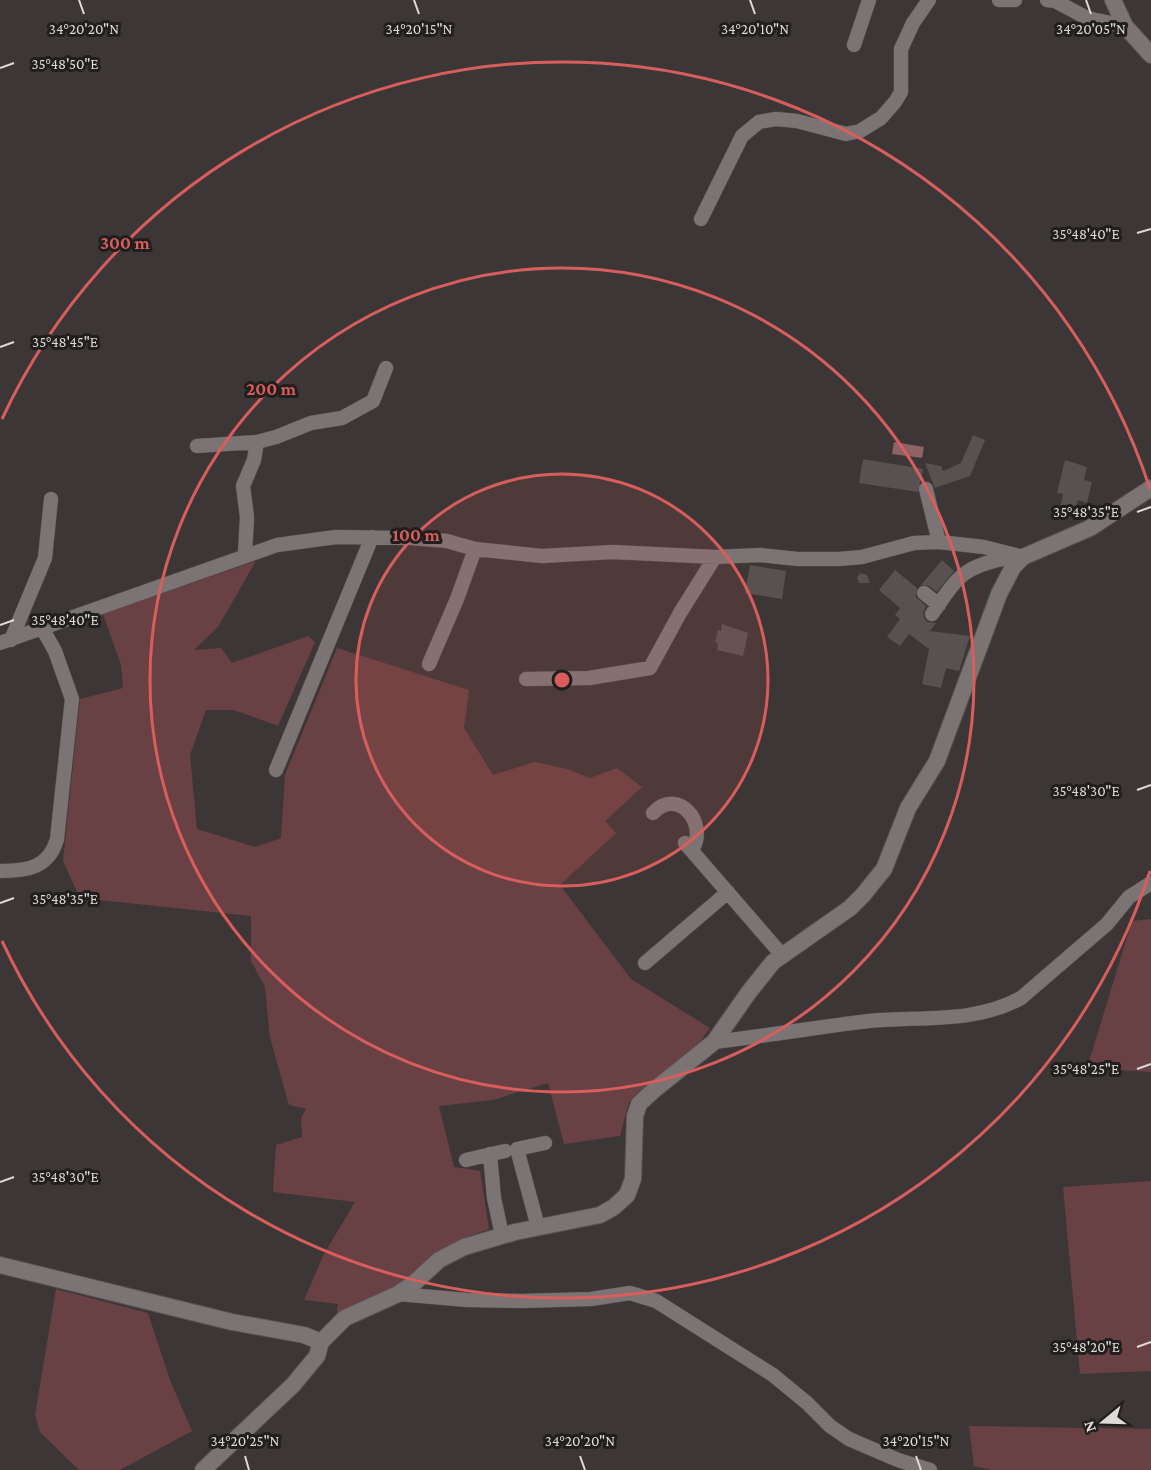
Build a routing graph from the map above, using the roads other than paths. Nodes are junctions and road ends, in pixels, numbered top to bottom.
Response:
1 (869, 0) edge
2 (929, 0) edge
3 (999, 0) edge
4 (1016, 0) edge
5 (1047, 0) edge
6 (1113, 0) edge
7 (1125, 26) junction
8 (854, 45) dead end
9 (1151, 55) edge
10 (701, 219) dead end
11 (386, 368) dead end
12 (257, 442) junction
13 (197, 446) dead end
14 (1151, 488) edge
15 (926, 489) dead end
16 (51, 499) dead end
17 (372, 537) junction
18 (939, 542) junction
19 (475, 549) junction
20 (245, 555) junction
21 (715, 557) junction
22 (1018, 557) junction
23 (924, 593) dead end
24 (42, 628) junction
25 (6, 641) edge
26 (429, 664) dead end
27 (526, 679) dead end
28 (276, 770) dead end
29 (653, 813) dead end
30 (0, 871) edge
31 (1151, 883) edge
32 (728, 892) junction
33 (782, 955) junction
34 (645, 963) dead end
35 (714, 1042) junction
36 (545, 1143) dead end
37 (505, 1151) dead end
38 (490, 1154) junction
39 (466, 1160) dead end
40 (538, 1227) junction
41 (502, 1235) junction
42 (0, 1265) edge
43 (399, 1294) junction
44 (321, 1342) junction
45 (203, 1470) edge
46 (930, 1470) edge

1 - 8 street
2 - 10 street
3 - 4 street
5 - 7 street
6 - 7 street
7 - 9 street
11 - 12 street
12 - 13 street
12 - 20 street
14 - 22 street
15 - 18 street
16 - 25 street
17 - 19 street
17 - 20 street
17 - 28 street
18 - 21 street
18 - 22 street
19 - 21 street
19 - 26 street
20 - 24 street
21 - 27 street
22 - 23 street
22 - 33 street
24 - 25 street
24 - 30 street
29 - 32 street
31 - 35 street
32 - 33 street
32 - 34 street
33 - 35 street
35 - 40 street
36 - 40 street
37 - 38 street
38 - 39 street
38 - 41 street
40 - 41 street
41 - 43 street
42 - 44 street
43 - 44 street
43 - 46 street
44 - 45 street

